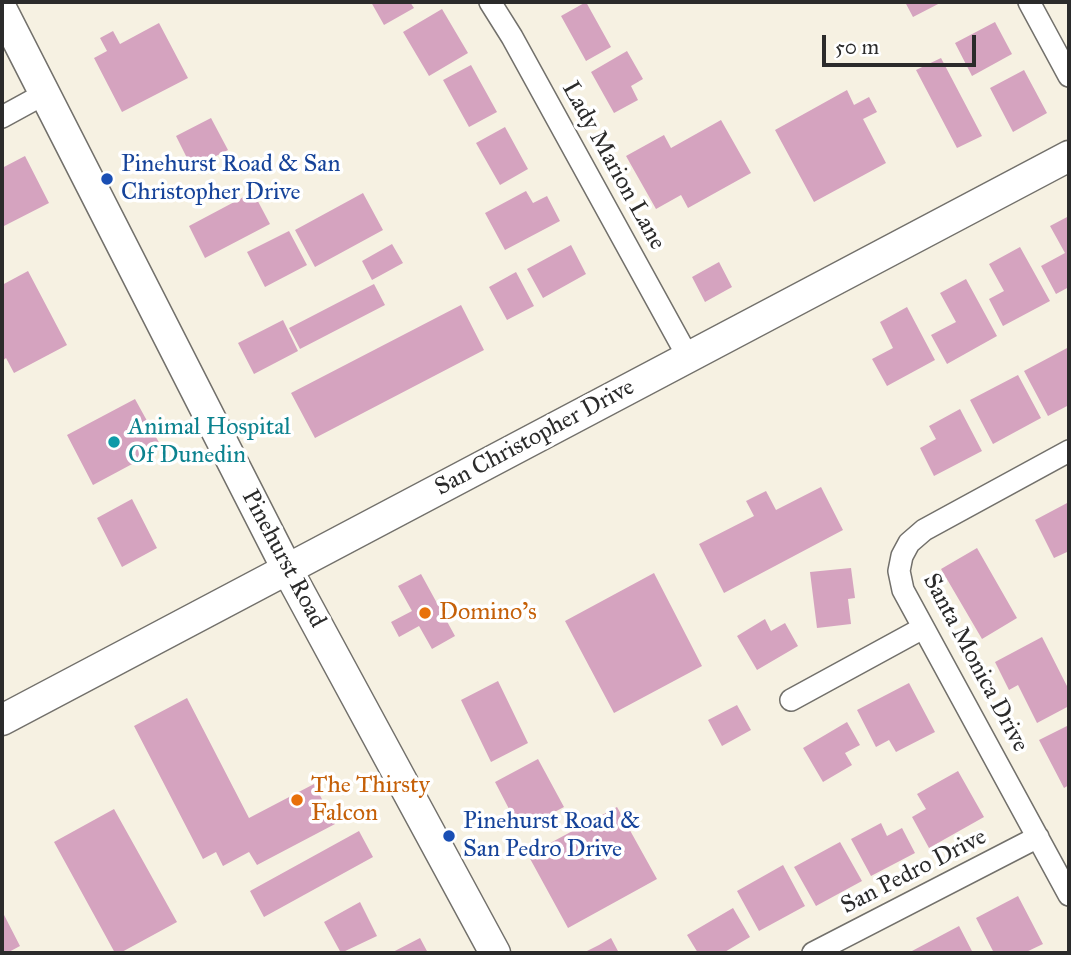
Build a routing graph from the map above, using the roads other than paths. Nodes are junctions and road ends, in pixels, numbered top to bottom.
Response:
1 (490, 2) edge
2 (1029, 2) edge
3 (2, 10) edge
4 (1069, 76) edge
5 (46, 93) junction
6 (2, 117) edge
7 (1069, 156) edge
8 (688, 357) junction
9 (1069, 451) edge
10 (287, 569) junction
11 (923, 628) junction
12 (791, 700) dead end
13 (2, 720) edge
14 (1038, 837) junction
15 (1069, 895) edge
16 (495, 953) edge
17 (813, 953) edge

1 - 8 street, Lady Marion Lane
2 - 4 street
3 - 5 street, Pinehurst Road
5 - 6 street
5 - 10 street, Pinehurst Road
7 - 8 street, San Christopher Drive
8 - 10 street, San Christopher Drive
9 - 11 street, Santa Monica Drive
10 - 13 street, San Christopher Drive
10 - 16 street, Pinehurst Road
11 - 12 street
11 - 14 street, Santa Monica Drive
14 - 15 street, Santa Monica Drive
14 - 17 street, San Pedro Drive

